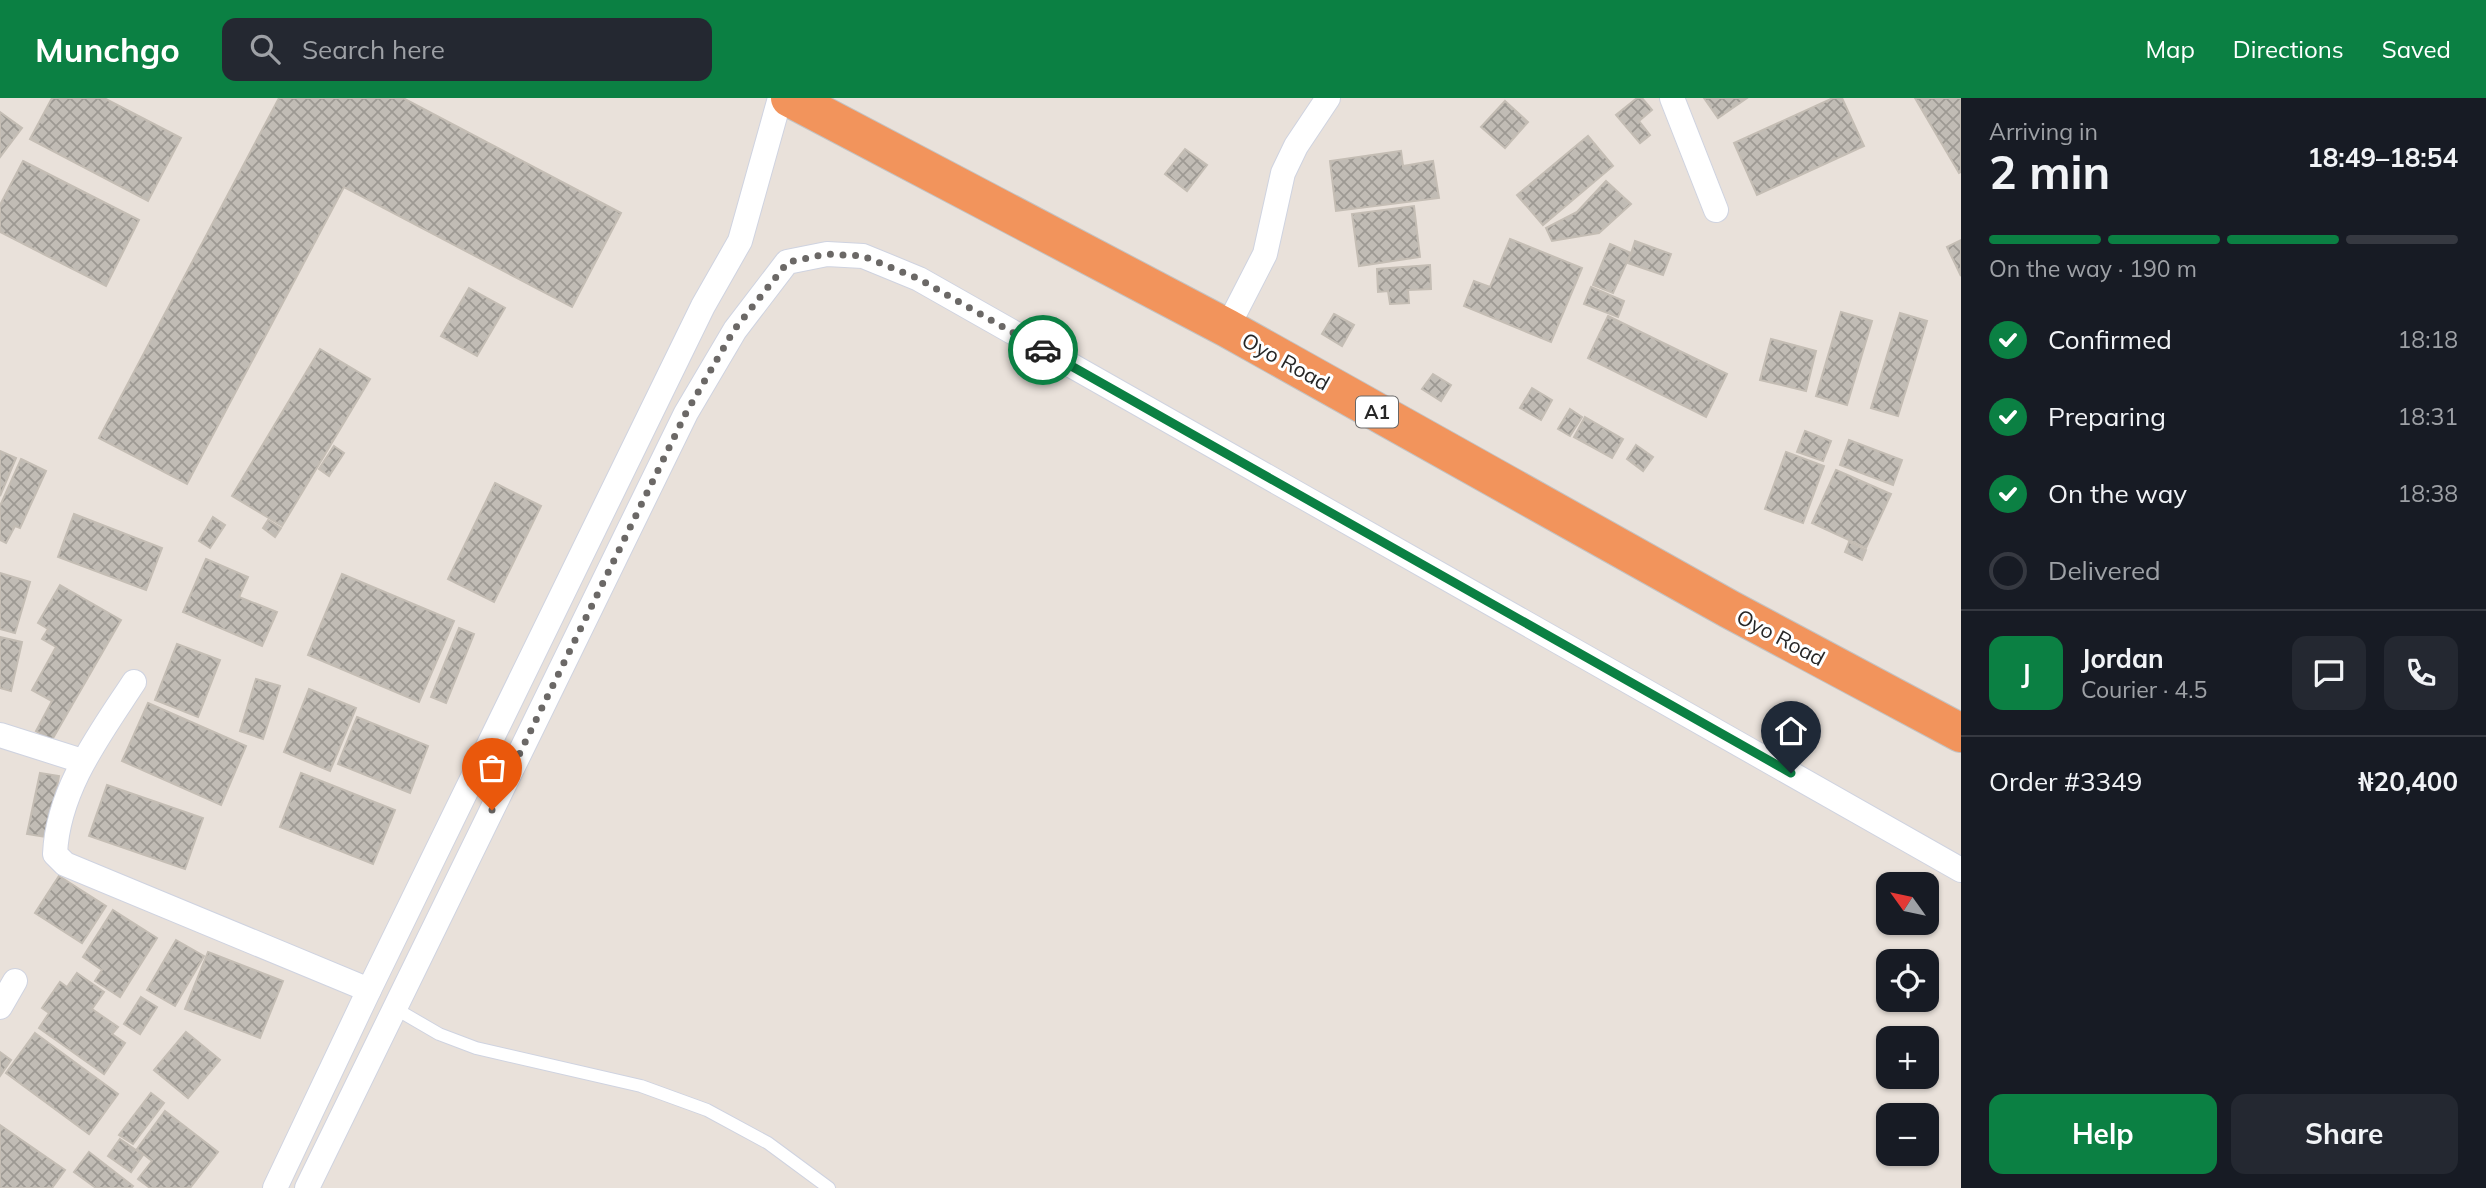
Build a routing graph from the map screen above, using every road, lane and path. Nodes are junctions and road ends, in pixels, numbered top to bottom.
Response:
1 (780, 98) edge
2 (790, 98) edge
3 (1328, 98) edge
4 (1672, 98) edge
5 (1716, 210) dead end
6 (1227, 328) junction
7 (134, 682) dead end
8 (1961, 733) edge
9 (0, 735) edge
10 (82, 761) junction
11 (1961, 870) edge
12 (16, 981) dead end
13 (369, 990) junction
14 (0, 1007) edge
15 (396, 1009) junction
16 (275, 1188) edge
17 (307, 1188) edge
18 (829, 1188) edge

1 - 13 street
2 - 6 highway, Oyo Road / A1
3 - 6 street
4 - 5 street
6 - 8 highway, Oyo Road / A1
7 - 10 street
9 - 10 street
10 - 13 street
11 - 15 street
12 - 14 street
13 - 16 street
15 - 17 street
15 - 18 lane

